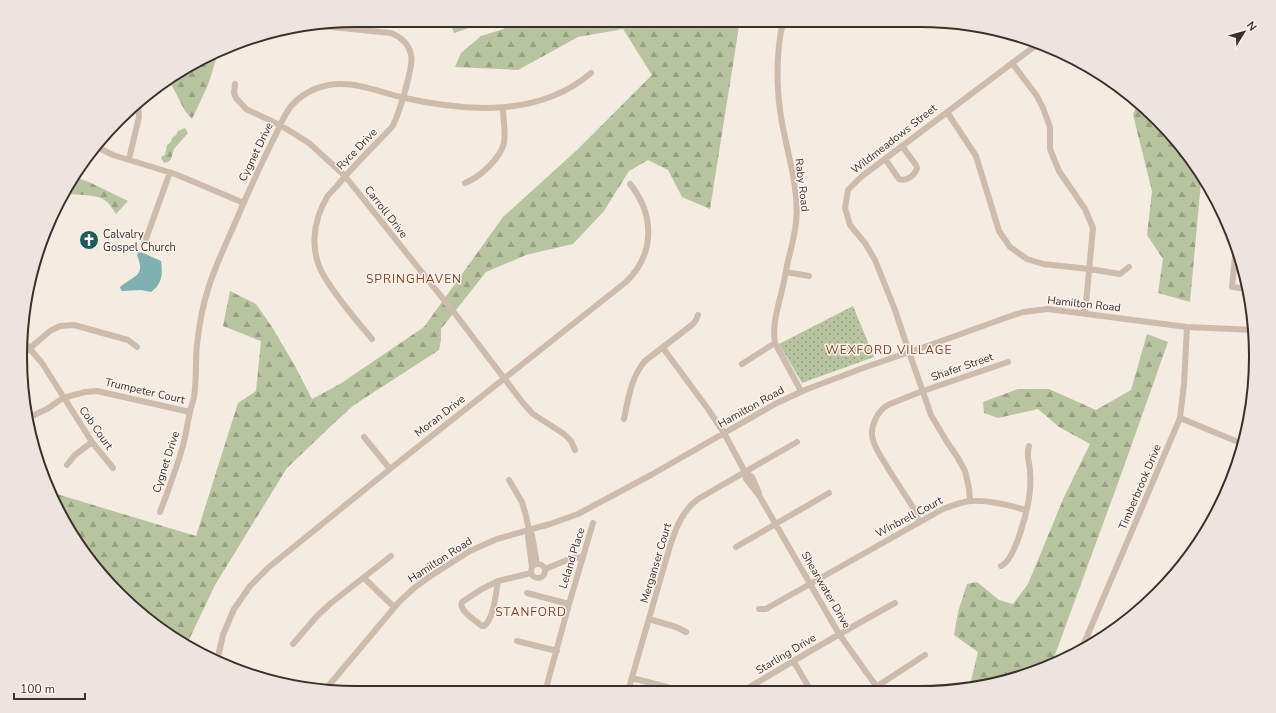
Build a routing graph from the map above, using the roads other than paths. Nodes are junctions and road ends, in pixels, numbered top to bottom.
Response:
1 (782, 27) edge
2 (340, 28) edge
3 (1033, 47) edge
4 (1012, 63) junction
5 (592, 73) dead end
6 (236, 84) dead end
7 (403, 98) junction
8 (503, 108) junction
9 (138, 110) edge
10 (947, 112) junction
11 (280, 125) junction
12 (902, 146) junction
13 (101, 149) edge
14 (129, 159) junction
15 (885, 159) junction
16 (170, 172) junction
17 (345, 176) junction
18 (465, 183) dead end
19 (630, 184) dead end
20 (244, 202) junction
21 (146, 239) dead end
22 (1235, 260) edge
23 (1129, 267) dead end
24 (1089, 269) junction
25 (786, 272) junction
26 (808, 276) dead end
27 (1242, 288) edge
28 (1085, 314) junction
29 (698, 315) dead end
30 (1187, 326) junction
31 (1248, 330) edge
32 (372, 339) dead end
33 (775, 343) junction
34 (28, 345) edge
35 (30, 347) junction
36 (137, 347) dead end
37 (662, 348) junction
38 (27, 350) edge
39 (909, 352) junction
40 (1008, 362) dead end
41 (742, 364) dead end
42 (504, 378) junction
43 (801, 391) junction
44 (923, 391) junction
45 (63, 398) junction
46 (190, 412) junction
47 (32, 416) edge
48 (1180, 418) junction
49 (624, 419) dead end
50 (724, 433) junction
51 (364, 437) dead end
52 (92, 442) junction
53 (797, 442) dead end
54 (1238, 442) edge
55 (1029, 446) dead end
56 (575, 450) dead end
57 (67, 465) dead end
58 (113, 468) dead end
59 (390, 469) junction
60 (746, 472) junction
61 (509, 480) dead end
62 (830, 493) dead end
63 (970, 501) junction
64 (1026, 510) junction
65 (160, 512) dead end
66 (919, 522) junction
67 (594, 523) dead end
68 (776, 525) junction
69 (528, 530) junction
70 (736, 547) dead end
71 (391, 556) dead end
72 (583, 557) junction
73 (1001, 566) dead end
74 (534, 568) junction
75 (545, 569) junction
76 (364, 578) junction
77 (498, 581) junction
78 (810, 584) junction
79 (527, 593) dead end
80 (895, 603) dead end
81 (569, 604) junction
82 (394, 607) junction
83 (759, 609) dead end
84 (649, 620) junction
85 (686, 632) dead end
86 (839, 634) junction
87 (517, 641) dead end
88 (1085, 642) edge
89 (293, 644) dead end
90 (557, 651) junction
91 (218, 655) edge
92 (925, 655) dead end
93 (794, 662) junction
94 (632, 678) junction
95 (330, 685) edge
96 (547, 686) edge
97 (630, 686) edge
98 (663, 686) edge
99 (753, 686) edge
100 (808, 686) edge
101 (875, 686) edge
102 (881, 686) edge

1 - 25 street, Raby Road
2 - 7 street, Ryce Drive
3 - 4 street, Wildmeadows Street
4 - 10 street, Wildmeadows Street
4 - 24 street
5 - 8 street, Cygnet Drive
6 - 11 street, Carroll Drive
7 - 8 street, Cygnet Drive
7 - 11 street, Cygnet Drive
7 - 17 street, Ryce Drive
8 - 18 street
9 - 14 street
10 - 12 street, Wildmeadows Street
10 - 24 street
11 - 17 street, Carroll Drive
11 - 20 street, Cygnet Drive
12 - 15 street, Wildmeadows Street
12 - 15 street
13 - 14 street
14 - 16 street
15 - 39 street, Wildmeadows Street
16 - 20 street
16 - 21 street
17 - 32 street, Ryce Drive
17 - 42 street, Carroll Drive
19 - 42 street, Moran Drive
20 - 46 street, Cygnet Drive
22 - 27 street
23 - 24 street
24 - 28 street
25 - 26 street
25 - 33 street, Raby Road
28 - 30 street, Hamilton Road
28 - 39 street, Hamilton Road
29 - 37 street
30 - 31 street, Hamilton Road
30 - 48 street, Timberbrook Drive
33 - 41 street
33 - 43 street, Raby Road
34 - 35 street, Cob Court
35 - 36 street
35 - 38 street
35 - 45 street, Cob Court
37 - 49 street
37 - 50 street, Shearwater Drive
39 - 43 street, Hamilton Road
39 - 44 street, Wildmeadows Street
40 - 44 street, Shafer Street
42 - 56 street, Carroll Drive
42 - 59 street, Moran Drive
43 - 50 street, Hamilton Road
44 - 63 street, Wildmeadows Street
44 - 66 street, Shafer Street
45 - 46 street, Trumpeter Court
45 - 47 street, Trumpeter Court
45 - 52 street, Cob Court
46 - 65 street, Cygnet Drive
48 - 54 street
48 - 88 street, Timberbrook Drive
50 - 60 street, Shearwater Drive
50 - 69 street, Hamilton Road
51 - 59 street
52 - 57 street
52 - 58 street, Cob Court
53 - 60 street, Merganser Court
55 - 64 street
59 - 91 street, Moran Drive
60 - 68 street, Shearwater Drive
60 - 84 street, Merganser Court
61 - 69 street
62 - 68 street
63 - 64 street, Winbrell Court
63 - 66 street, Winbrell Court
64 - 73 street
66 - 78 street, Winbrell Court
67 - 72 street, Leland Place
68 - 70 street
68 - 78 street, Shearwater Drive
69 - 74 street
69 - 82 street, Hamilton Road
71 - 76 street
72 - 75 street
72 - 81 street, Leland Place
74 - 75 street
74 - 75 street
74 - 77 street
76 - 82 street
76 - 89 street
77 - 77 street
78 - 83 street, Winbrell Court
78 - 86 street, Shearwater Drive
79 - 81 street
80 - 86 street, Starling Drive
81 - 90 street, Leland Place
82 - 95 street, Hamilton Road
84 - 85 street
84 - 94 street, Merganser Court
86 - 93 street, Starling Drive
86 - 101 street, Shearwater Drive
87 - 90 street
90 - 96 street, Leland Place
92 - 102 street
93 - 99 street, Starling Drive
93 - 100 street
94 - 97 street, Merganser Court
94 - 98 street

